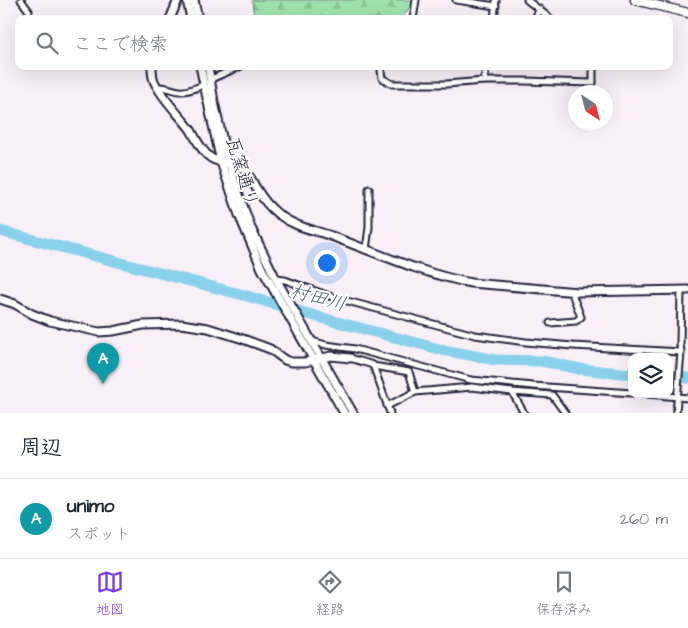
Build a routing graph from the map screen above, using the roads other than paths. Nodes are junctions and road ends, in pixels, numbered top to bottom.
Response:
1 (21, 0) edge
2 (178, 0) edge
3 (187, 0) edge
4 (194, 0) edge
5 (416, 0) edge
6 (456, 0) edge
7 (527, 0) edge
8 (635, 0) edge
9 (496, 3) edge
10 (540, 9) junction
11 (29, 11) dead end
12 (688, 12) edge
13 (172, 15) edge
14 (189, 15) edge
15 (197, 15) edge
16 (414, 15) edge
17 (536, 15) edge
18 (547, 15) edge
19 (152, 70) edge
20 (201, 70) edge
21 (209, 70) edge
22 (231, 70) edge
23 (380, 70) edge
24 (485, 70) edge
25 (593, 70) edge
26 (210, 79) junction
27 (484, 81) junction
28 (204, 85) junction
29 (158, 87) junction
30 (221, 162) junction
31 (229, 164) junction
32 (369, 189) dead end
33 (366, 250) junction
34 (272, 280) junction
35 (684, 290) edge
36 (571, 291) junction
37 (0, 299) edge
38 (550, 323) dead end
39 (312, 341) junction
40 (681, 352) junction
41 (321, 358) junction
42 (350, 358) joint
43 (313, 360) junction
44 (373, 366) junction
45 (415, 392) junction
46 (512, 392) junction
47 (628, 393) edge
48 (673, 396) edge
49 (678, 397) junction
50 (688, 398) edge
51 (387, 406) junction
52 (344, 413) edge
53 (353, 413) edge
54 (390, 413) edge
55 (524, 413) edge
56 (565, 413) edge
57 (676, 413) edge

1 - 11 street
2 - 13 street
3 - 14 street
4 - 15 street
5 - 16 street
6 - 9 street
7 - 10 street
8 - 12 main road
10 - 17 street
10 - 18 street
19 - 29 street
20 - 28 street, 瓦窯通り
21 - 26 street, 瓦窯通り
22 - 26 street
23 - 27 street
24 - 27 street
25 - 27 street
26 - 31 street, 瓦窯通り
28 - 29 street
28 - 30 street, 瓦窯通り
29 - 30 street
30 - 31 street
30 - 34 street, 瓦窯通り
31 - 33 street
31 - 34 street, 瓦窯通り
32 - 33 street
33 - 36 street
34 - 39 street
34 - 40 street
34 - 43 street
35 - 36 street
35 - 40 street
36 - 38 street
37 - 43 street
39 - 41 street
39 - 47 street
40 - 49 street
41 - 42 street
41 - 43 street
41 - 53 street
42 - 44 street
43 - 52 street
44 - 45 street
44 - 51 street
45 - 46 street
45 - 51 street
46 - 55 street
46 - 56 street
48 - 49 street
49 - 50 street
49 - 57 street
51 - 54 street

